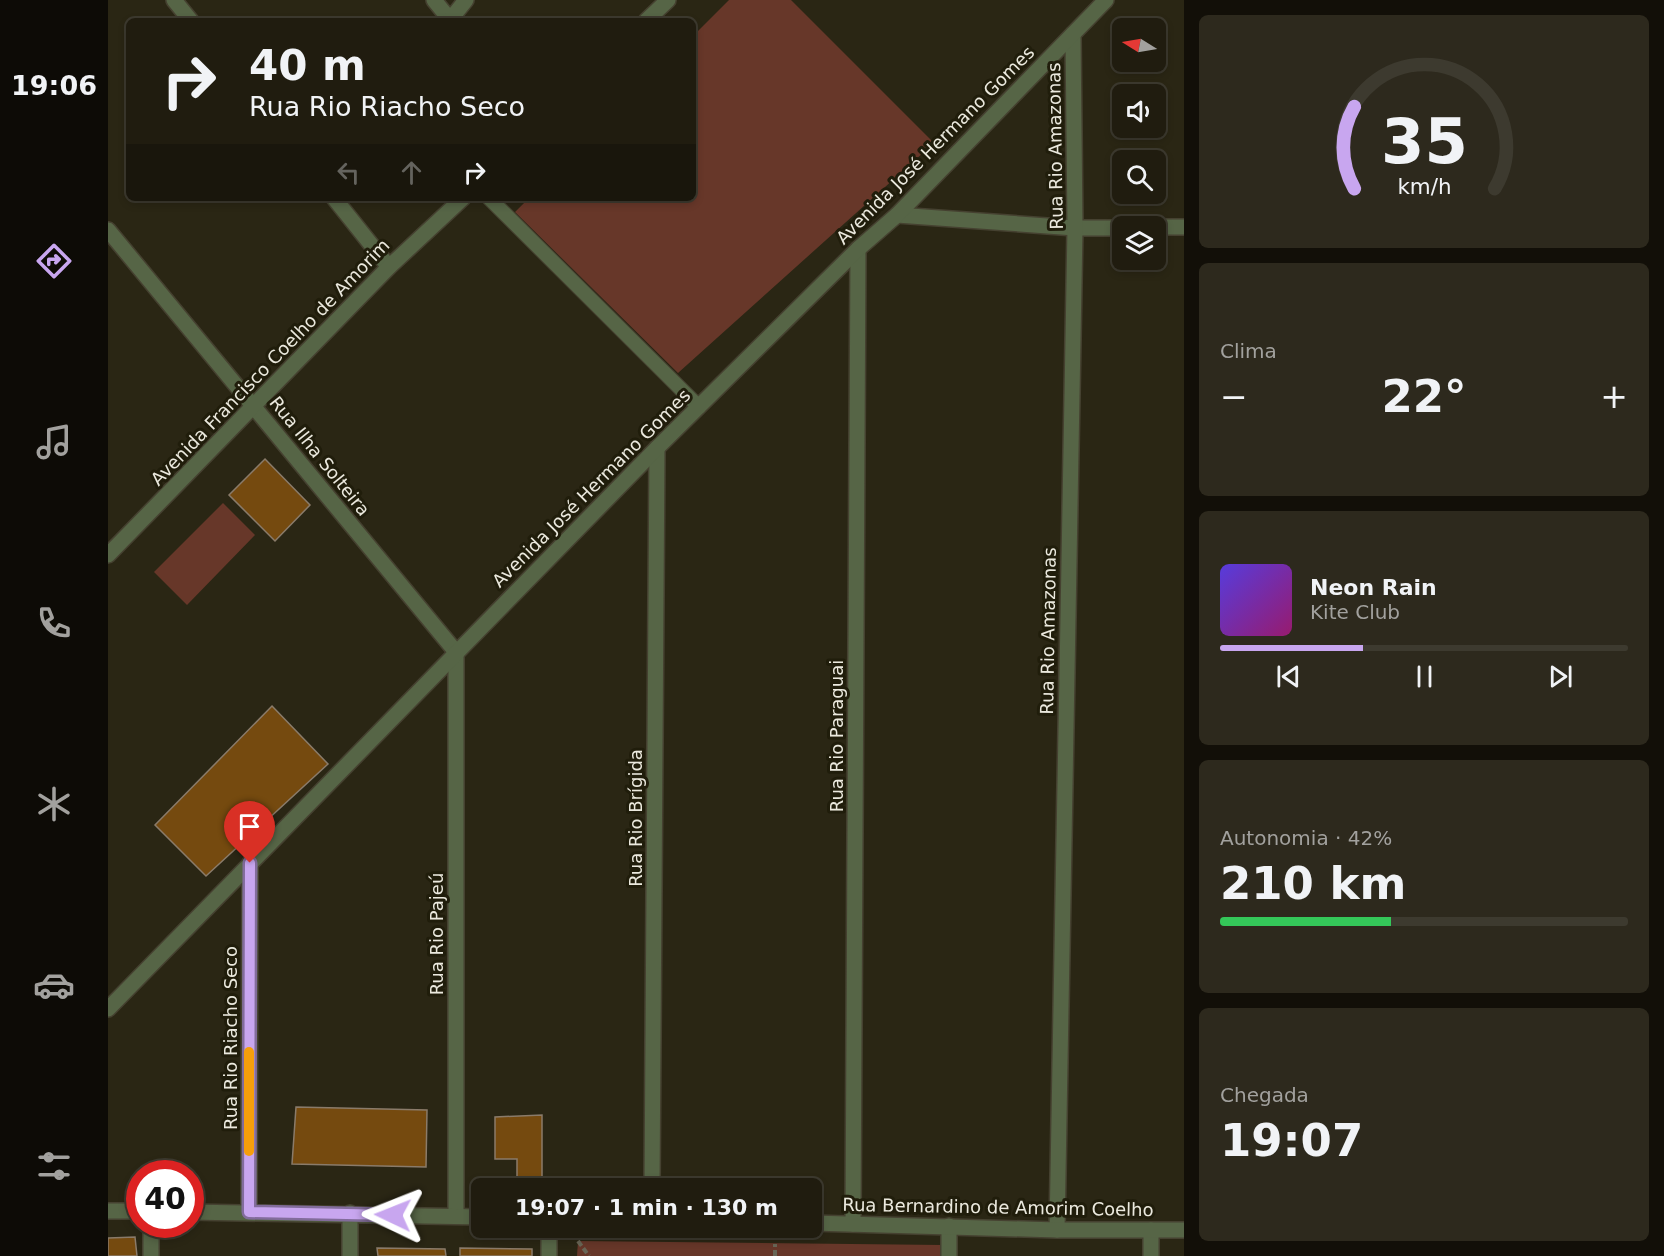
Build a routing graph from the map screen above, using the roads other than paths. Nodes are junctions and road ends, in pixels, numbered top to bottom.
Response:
1 (174, 0) edge
2 (434, 0) edge
3 (466, 0) edge
4 (668, 0) edge
5 (1106, 0) edge
6 (189, 18) edge
7 (449, 18) edge
8 (452, 18) edge
9 (649, 18) edge
10 (1073, 34) junction
11 (336, 201) edge
12 (460, 201) edge
13 (492, 201) edge
14 (897, 215) junction
15 (1166, 227) edge
16 (1184, 227) edge
17 (1075, 228) junction
18 (1112, 228) edge
19 (108, 230) edge
20 (858, 249) junction
21 (389, 267) junction
22 (254, 406) junction
23 (699, 407) junction
24 (657, 448) junction
25 (110, 550) edge
26 (456, 652) junction
27 (250, 863) junction
28 (108, 1009) edge
29 (652, 1178) edge
30 (108, 1211) edge
31 (126, 1211) edge
32 (204, 1212) edge
33 (249, 1212) junction
34 (350, 1214) junction
35 (456, 1216) junction
36 (471, 1217) edge
37 (822, 1223) edge
38 (854, 1224) junction
39 (949, 1226) junction
40 (1058, 1230) junction
41 (1151, 1230) junction
42 (1184, 1230) edge
43 (151, 1238) edge
44 (549, 1238) edge
45 (151, 1256) edge
46 (350, 1256) edge
47 (549, 1256) edge
48 (949, 1256) edge
49 (1151, 1256) edge

1 - 6 street
2 - 7 street
3 - 8 street
4 - 9 street
5 - 10 street, Avenida José Hermano Gomes
10 - 14 street, Avenida José Hermano Gomes
10 - 17 street, Rua Rio Amazonas
11 - 21 street
12 - 21 street, Avenida Francisco Coelho de Amorim
13 - 23 lane
14 - 17 street
14 - 20 street, Avenida José Hermano Gomes
15 - 16 street
17 - 18 street
17 - 40 street, Rua Rio Amazonas
19 - 22 street, Rua Ilha Solteira
20 - 23 street, Avenida José Hermano Gomes
20 - 38 street, Rua Rio Paraguai
21 - 22 street, Avenida Francisco Coelho de Amorim
22 - 25 street, Avenida Francisco Coelho de Amorim
22 - 26 street, Rua Ilha Solteira
23 - 24 street, Avenida José Hermano Gomes
24 - 26 street, Avenida José Hermano Gomes
24 - 29 street, Rua Rio Brígida
26 - 27 street, Avenida José Hermano Gomes
26 - 35 street, Rua Rio Pajeú
27 - 28 street, Avenida José Hermano Gomes
27 - 33 street, Rua Rio Riacho Seco
30 - 31 street
32 - 33 street
33 - 34 street
34 - 35 street
34 - 46 street
35 - 36 street
37 - 38 street, Rua Bernardino de Amorim Coelho
38 - 39 street, Rua Bernardino de Amorim Coelho
39 - 40 street, Rua Bernardino de Amorim Coelho
39 - 48 street
40 - 41 street, Rua Bernardino de Amorim Coelho
41 - 42 street, Rua Bernardino de Amorim Coelho
41 - 49 street
43 - 45 street
44 - 47 street

